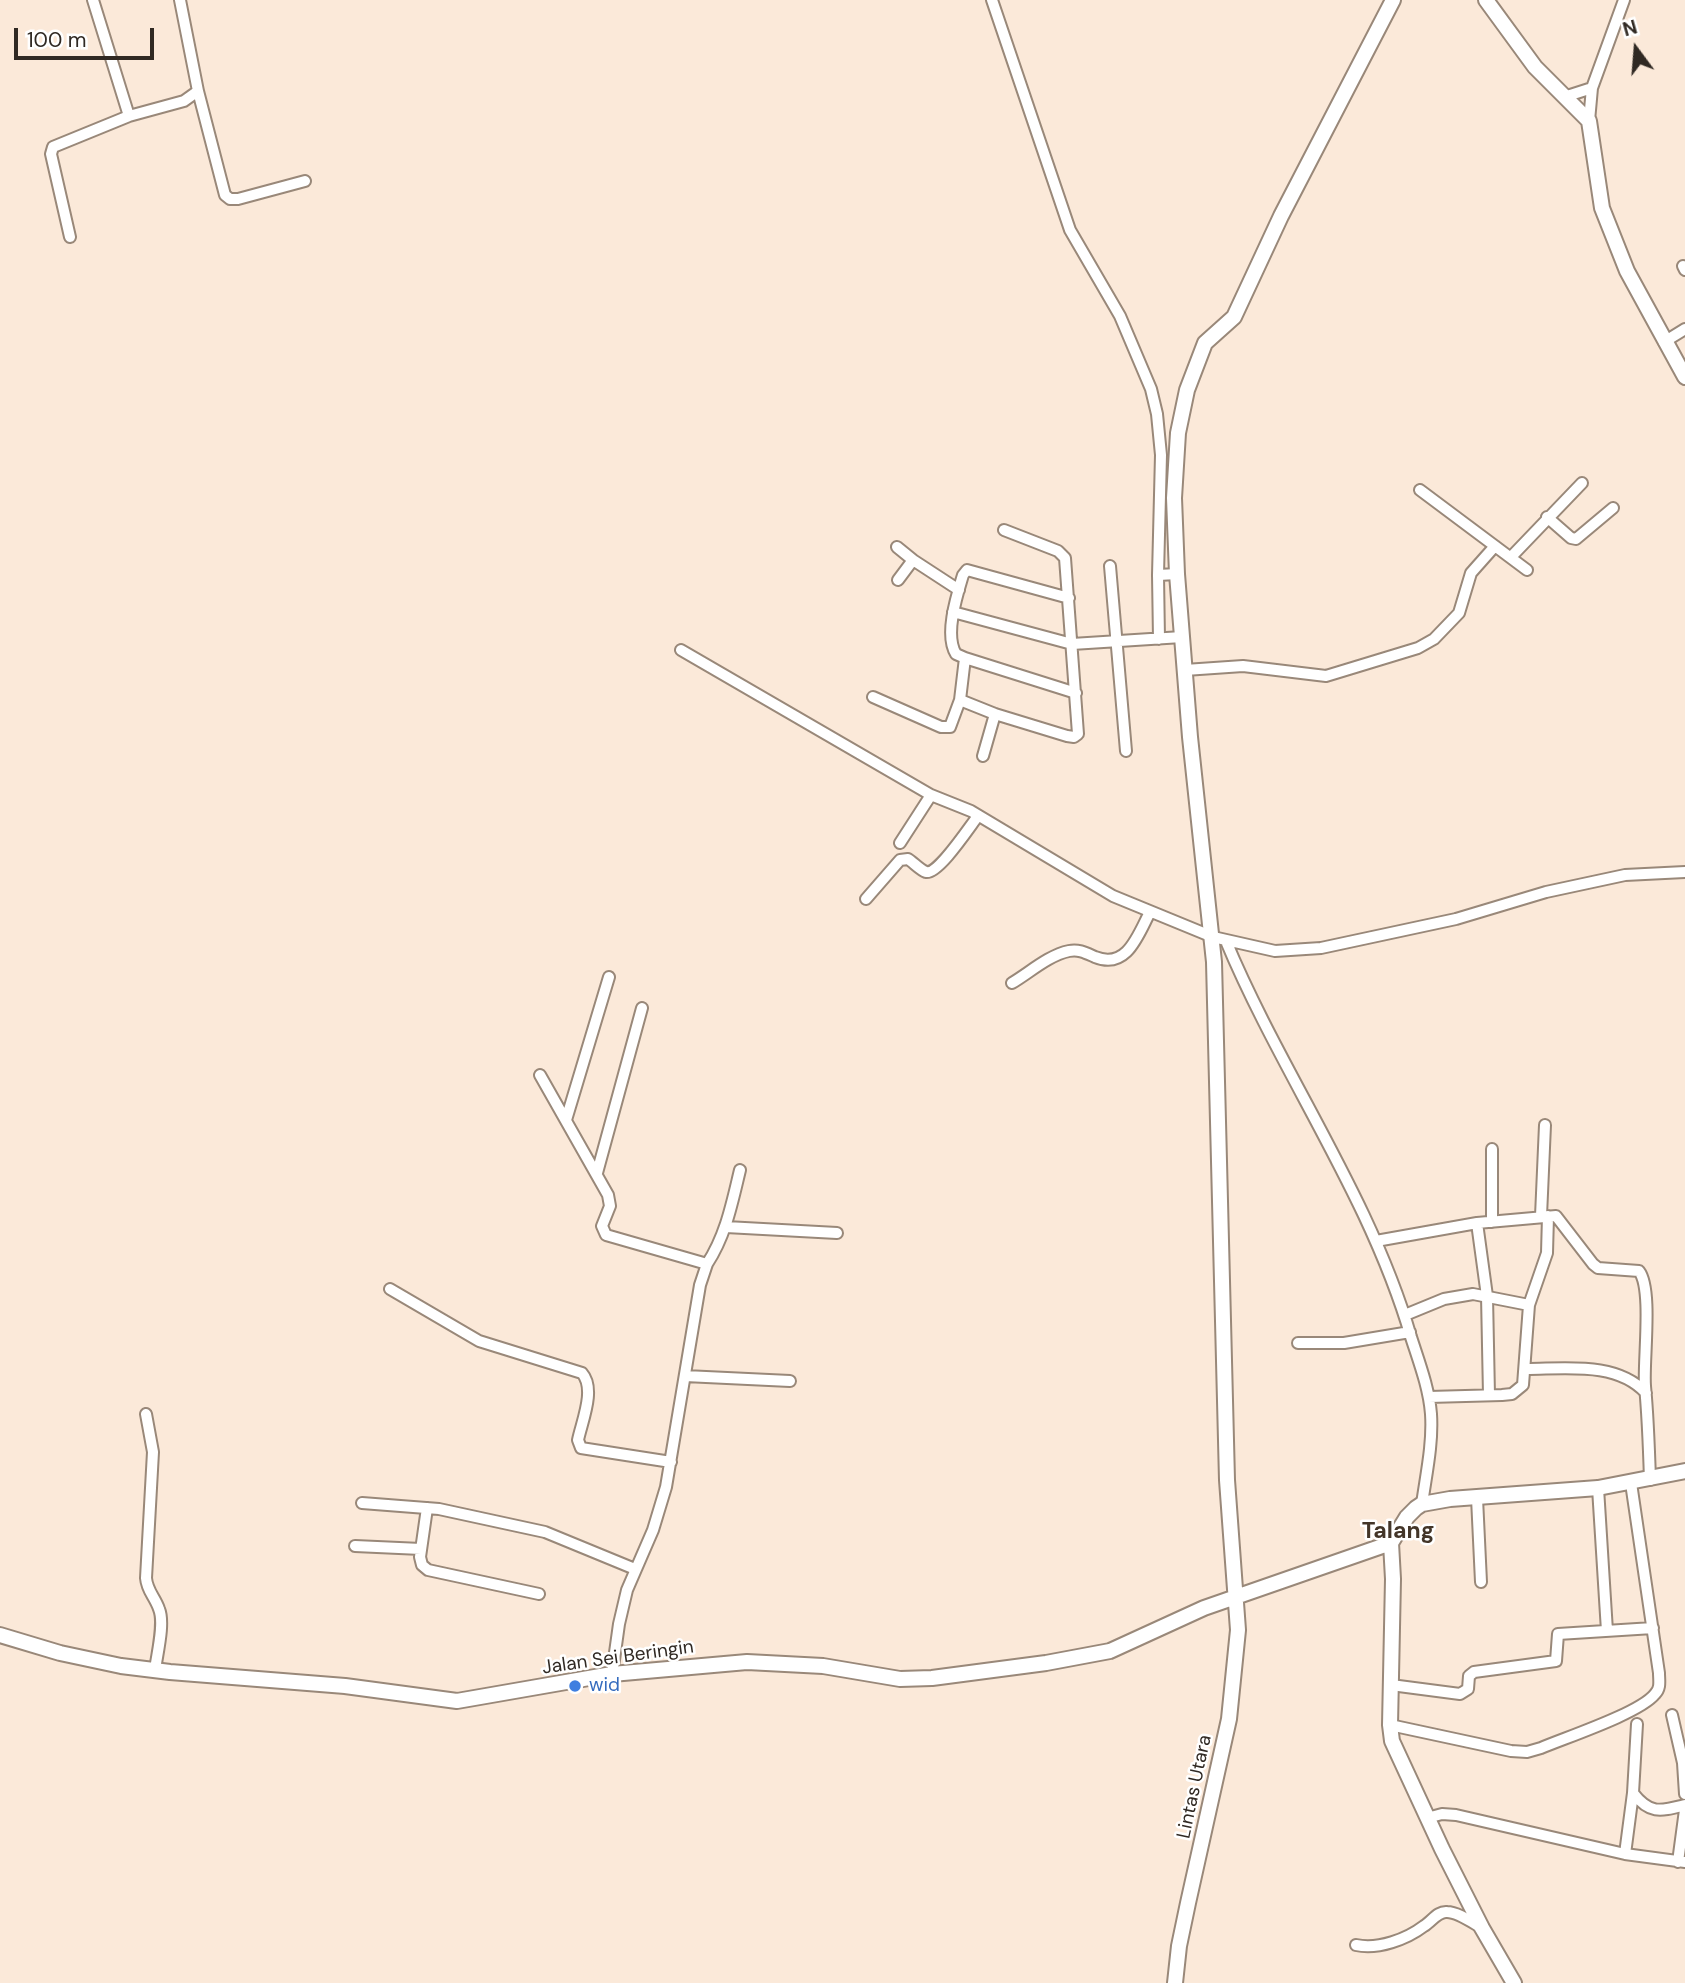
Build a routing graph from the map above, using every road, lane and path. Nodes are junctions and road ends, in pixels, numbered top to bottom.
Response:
1 (93, 0) edge
2 (180, 0) edge
3 (992, 0) edge
4 (1393, 0) edge
5 (1486, 0) edge
6 (1624, 0) edge
7 (1592, 88) junction
8 (198, 91) junction
9 (1564, 97) junction
10 (129, 116) junction
11 (1589, 121) junction
12 (305, 181) dead end
13 (70, 237) dead end
14 (1685, 329) edge
15 (1664, 342) junction
16 (1685, 377) edge
17 (1582, 483) dead end
18 (1419, 490) dead end
19 (1613, 508) dead end
20 (1547, 517) junction
21 (1004, 530) dead end
22 (1495, 546) junction
23 (897, 547) dead end
24 (1511, 557) junction
25 (913, 560) junction
26 (1110, 566) dead end
27 (1527, 570) dead end
28 (1177, 574) junction
29 (1158, 575) junction
30 (898, 580) dead end
31 (959, 590) junction
32 (1069, 598) junction
33 (953, 612) junction
34 (1182, 637) junction
35 (1159, 639) junction
36 (1116, 642) junction
37 (1072, 643) junction
38 (681, 650) dead end
39 (965, 658) junction
40 (1185, 670) junction
41 (1076, 693) junction
42 (873, 697) dead end
43 (960, 700) junction
44 (995, 714) junction
45 (1126, 751) dead end
46 (983, 756) dead end
47 (932, 795) junction
48 (978, 816) junction
49 (900, 842) dead end
50 (1685, 872) edge
51 (866, 899) dead end
52 (1150, 912) junction
53 (1219, 939) junction
54 (608, 976) dead end
55 (1012, 983) dead end
56 (642, 1009) dead end
57 (540, 1075) dead end
58 (566, 1120) junction
59 (1545, 1125) dead end
60 (1492, 1149) dead end
61 (740, 1170) dead end
62 (597, 1173) junction
63 (1544, 1216) junction
64 (1492, 1222) junction
65 (1477, 1223) junction
66 (726, 1227) junction
67 (837, 1233) dead end
68 (1376, 1241) junction
69 (707, 1265) junction
70 (390, 1289) dead end
71 (1487, 1296) junction
72 (1529, 1305) junction
73 (1405, 1315) junction
74 (1410, 1332) junction
75 (1298, 1343) dead end
76 (1526, 1369) junction
77 (685, 1376) junction
78 (790, 1381) dead end
79 (1647, 1394) junction
80 (1489, 1395) junction
81 (1429, 1397) junction
82 (146, 1414) dead end
83 (671, 1462) junction
84 (1685, 1471) edge
85 (1650, 1480) junction
86 (1631, 1483) junction
87 (1598, 1488) junction
88 (1477, 1498) junction
89 (362, 1503) dead end
90 (1422, 1504) junction
91 (427, 1508) junction
92 (1391, 1543) junction
93 (355, 1546) dead end
94 (421, 1549) junction
95 (635, 1569) junction
96 (1481, 1582) dead end
97 (538, 1594) dead end
98 (1234, 1598) junction
99 (1653, 1628) junction
100 (1607, 1631) junction
101 (0, 1635) edge
102 (155, 1670) junction
103 (612, 1674) junction
104 (1391, 1685) junction
105 (1672, 1715) dead end
106 (1637, 1724) dead end
107 (1390, 1726) junction
108 (1633, 1793) junction
109 (1685, 1794) edge
110 (1685, 1808) edge
111 (1427, 1818) junction
112 (1625, 1854) junction
113 (1681, 1862) edge
114 (1482, 1928) junction
115 (1356, 1945) dead end
116 (1175, 1983) edge
117 (1514, 1983) edge

1 - 10 street
2 - 8 street
3 - 29 street
4 - 28 street, Lintas Utara
5 - 9 street
6 - 7 street
7 - 9 street
7 - 11 street
8 - 10 street
8 - 12 street
9 - 11 street
10 - 13 street
11 - 15 street
14 - 15 street
15 - 16 street
17 - 20 street
18 - 22 street
19 - 20 street
20 - 24 street
21 - 32 street
22 - 24 street
22 - 40 street
23 - 25 street
24 - 27 street
25 - 30 street
25 - 31 street
26 - 36 street
28 - 29 street
28 - 34 street, Lintas Utara
29 - 35 street
31 - 32 street
31 - 33 street
32 - 37 street
33 - 37 street
33 - 39 street
34 - 35 street
34 - 40 street, Lintas Utara
35 - 36 street
36 - 37 street
36 - 45 street
37 - 41 street
38 - 47 street
39 - 41 street
39 - 43 street
40 - 53 street, Lintas Utara
41 - 44 street
42 - 43 street
43 - 44 street
44 - 46 street
47 - 48 street
47 - 49 street
48 - 51 street
48 - 52 street
50 - 53 street
52 - 53 street
52 - 55 street
53 - 68 street
53 - 98 street, Lintas Utara
54 - 58 street
56 - 62 street
57 - 58 street
58 - 62 street
59 - 63 street
60 - 64 street
61 - 66 street
62 - 69 street
63 - 64 street
63 - 72 street
63 - 79 street
64 - 65 street
65 - 68 street
65 - 71 street
66 - 67 street
66 - 69 street
68 - 73 street
69 - 77 street
70 - 83 street
71 - 72 street
71 - 73 street
71 - 80 street
72 - 76 street
73 - 74 street
74 - 75 street
74 - 81 street
76 - 79 street
76 - 80 street
77 - 78 street
77 - 83 street
79 - 85 street
80 - 81 street
81 - 90 street
82 - 102 street
83 - 95 street
84 - 85 street
85 - 86 street
86 - 87 street
86 - 99 street
87 - 88 street
87 - 100 street
88 - 90 street
88 - 96 street
89 - 91 street
90 - 92 street
91 - 94 street
91 - 95 street
92 - 98 street, Jalan Sei Beringin
92 - 104 street
93 - 94 street
94 - 97 street
95 - 103 street
98 - 103 street, Jalan Sei Beringin
98 - 116 street, Lintas Utara
99 - 100 street
99 - 107 street
100 - 104 street
101 - 102 street, Jalan Sei Beringin
102 - 103 street, Jalan Sei Beringin
104 - 107 street
105 - 109 street
106 - 108 street
107 - 111 street
108 - 110 street
108 - 112 street
110 - 113 street
111 - 112 street
111 - 114 street
112 - 113 street
114 - 115 street
114 - 117 street

